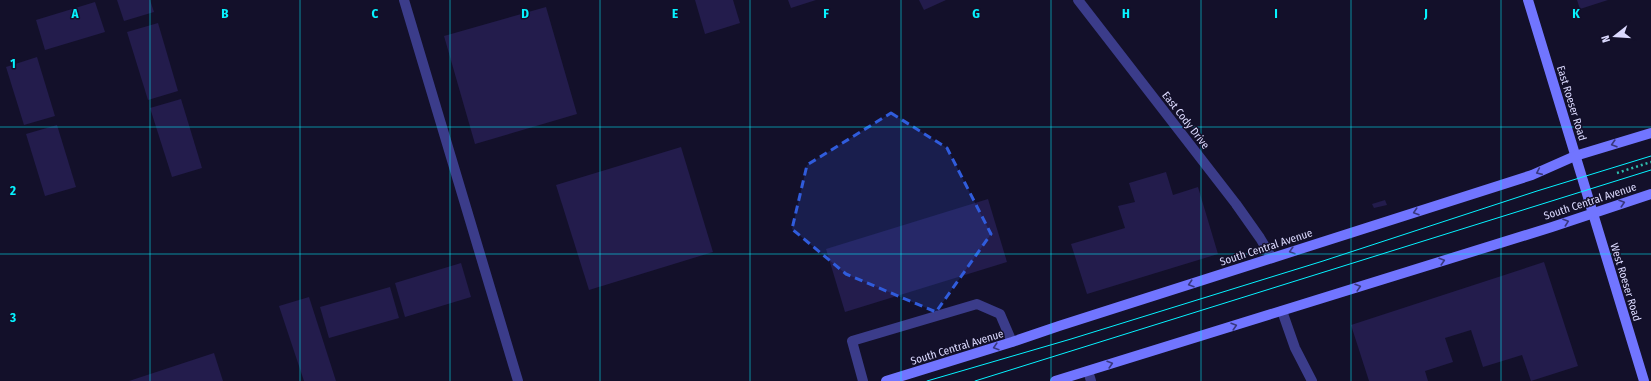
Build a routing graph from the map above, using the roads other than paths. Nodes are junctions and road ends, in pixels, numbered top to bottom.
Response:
1 (404, 0) edge
2 (1078, 0) edge
3 (1528, 0) edge
4 (1651, 133) edge
5 (1575, 156) junction
6 (1651, 194) edge
7 (1592, 213) junction
8 (1272, 258) junction
9 (1282, 311) junction
10 (1012, 342) junction
11 (1088, 371) junction
12 (518, 381) edge
13 (863, 381) edge
14 (886, 381) edge
15 (1055, 381) edge
16 (1091, 381) edge
17 (1312, 381) edge
18 (1644, 381) edge

1 - 12 street
2 - 8 street, East Cody Drive
3 - 5 main road, East Roeser Road
4 -> 5 main road, South Central Avenue
5 - 7 main road, East Roeser Road
5 -> 8 main road, South Central Avenue
7 -> 6 main road, South Central Avenue
9 -> 7 main road, South Central Avenue
7 - 18 main road, West Roeser Road
8 -> 10 main road, South Central Avenue
11 -> 9 main road, South Central Avenue
9 - 17 street
10 - 13 street
10 -> 14 main road, South Central Avenue
11 - 15 main road, South Central Avenue
11 - 16 street

